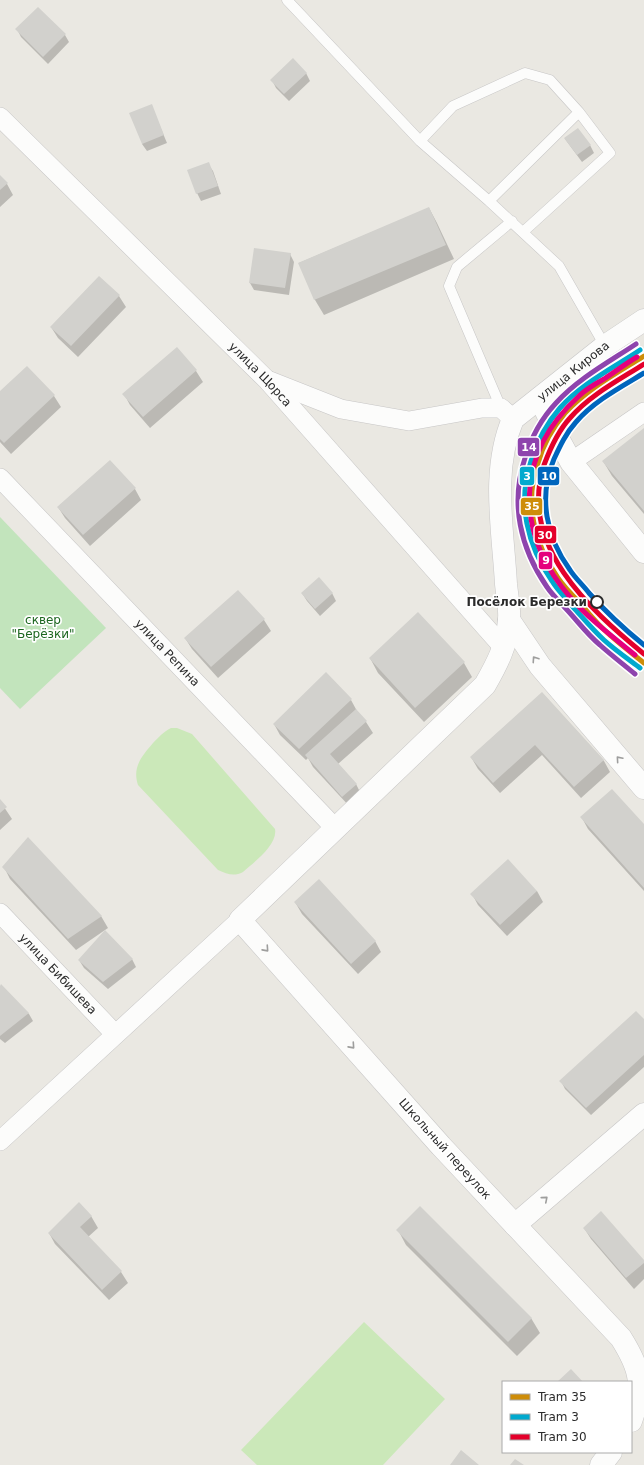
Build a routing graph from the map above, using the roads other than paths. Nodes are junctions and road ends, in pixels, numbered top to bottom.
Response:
1 (287, 0) edge
2 (579, 112) junction
3 (0, 117) edge
4 (420, 141) junction
5 (489, 201) junction
6 (512, 221) junction
7 (523, 232) junction
8 (644, 320) edge
9 (605, 346) junction
10 (267, 380) junction
11 (540, 398) junction
12 (644, 412) edge
13 (507, 414) junction
14 (571, 462) junction
15 (0, 478) edge
16 (644, 552) edge
17 (509, 620) junction
18 (504, 647) junction
19 (644, 788) edge
20 (335, 828) junction
21 (0, 913) edge
22 (240, 920) junction
23 (115, 1034) junction
24 (644, 1114) edge
25 (0, 1141) edge
26 (515, 1225) junction
27 (642, 1383) edge
28 (632, 1418) edge
29 (611, 1453) edge
30 (601, 1465) edge

1 - 4 lane
2 - 4 lane
2 - 5 lane
2 - 7 lane
3 - 10 street, улица Щорса
4 - 5 lane
5 - 6 lane
6 - 7 lane
6 - 13 lane
7 - 9 lane
8 - 9 street, улица Кирова
9 - 11 street, улица Кирова
10 - 13 street
10 - 18 street, улица Щорса
11 - 13 street
11 - 14 street, улица Кирова
12 - 14 street
13 - 17 street
14 - 16 street, улица Кирова
15 - 20 street, улица Репина
17 - 18 street
19 -> 17 street
18 - 20 street
20 - 22 street
21 - 23 street, улица Бибишева
22 - 23 street
22 -> 26 street, Школьный переулок
23 - 25 street
26 -> 24 street
26 - 27 street, Школьный переулок
27 - 28 street
29 - 30 street

